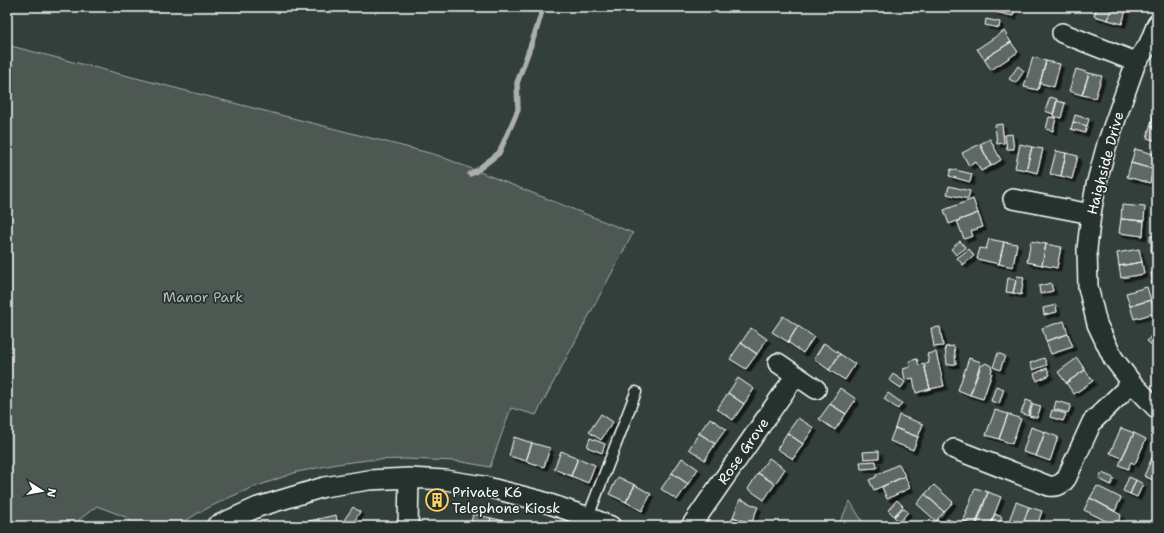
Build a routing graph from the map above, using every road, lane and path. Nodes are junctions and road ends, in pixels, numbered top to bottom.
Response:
1 (1157, 24) edge
2 (1062, 33) dead end
3 (1136, 62) junction
4 (1013, 199) dead end
5 (1090, 214) junction
6 (778, 363) dead end
7 (796, 375) junction
8 (1132, 383) junction
9 (816, 390) dead end
10 (636, 392) dead end
11 (1157, 409) edge
12 (954, 449) dead end
13 (409, 478) junction
14 (586, 521) edge
15 (216, 526) edge
16 (408, 526) edge
17 (611, 526) edge
18 (691, 526) edge

1 - 3 street, Haighside Drive
2 - 3 street
3 - 5 street, Haighside Drive
4 - 5 street
5 - 8 street, Haighside Drive
6 - 7 street
7 - 9 street
7 - 18 street, Rose Grove
8 - 11 street, Haighside Drive
8 - 12 street
10 - 14 lane
13 - 14 street
13 - 15 street
13 - 16 street
14 - 17 street

